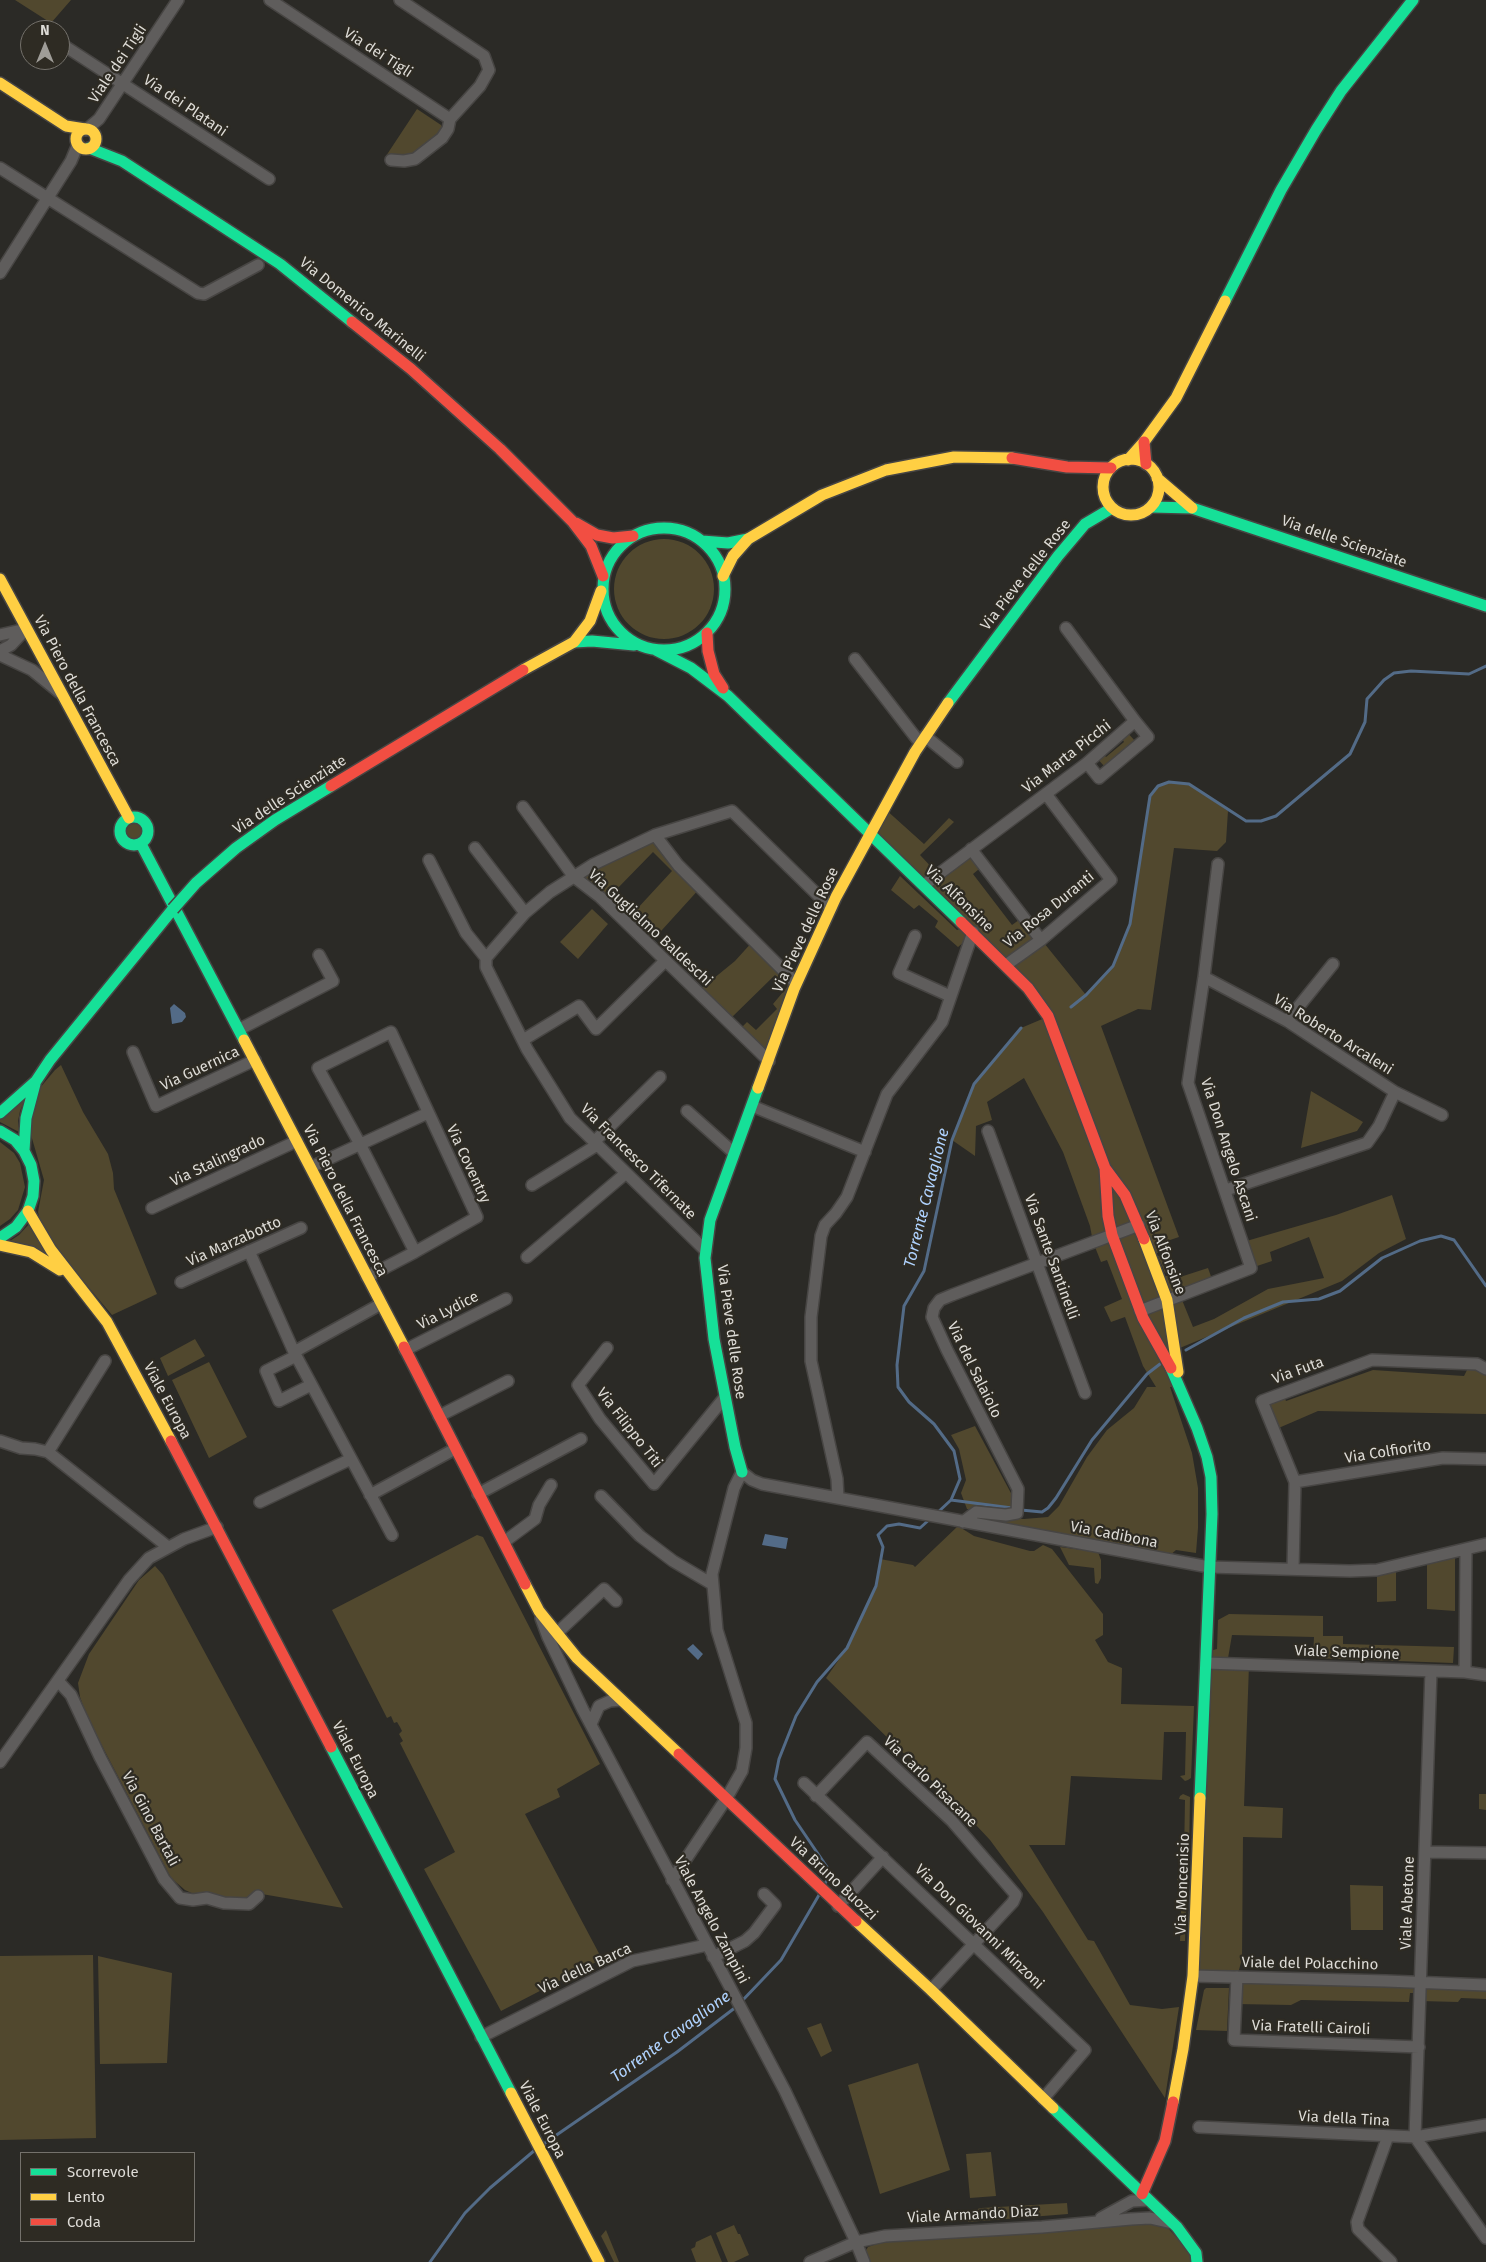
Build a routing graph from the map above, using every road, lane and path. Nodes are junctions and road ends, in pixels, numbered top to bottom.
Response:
1 (178, 0) edge
2 (270, 0) edge
3 (400, 0) edge
4 (1413, 0) edge
5 (70, 49) edge
6 (0, 83) edge
7 (123, 83) junction
8 (450, 119) junction
9 (86, 139) junction
10 (391, 160) dead end
11 (0, 168) edge
12 (269, 179) dead end
13 (47, 198) junction
14 (258, 265) dead end
15 (0, 273) edge
16 (1144, 442) junction
17 (1128, 460) junction
18 (1146, 464) junction
19 (1066, 467) junction
20 (1111, 468) junction
21 (1157, 478) junction
22 (1096, 486) junction
23 (1151, 506) junction
24 (1112, 508) junction
25 (1192, 508) junction
26 (572, 521) junction
27 (633, 536) junction
28 (748, 539) junction
29 (702, 541) junction
30 (724, 576) junction
31 (0, 578) edge
32 (603, 581) junction
33 (1486, 606) edge
34 (1066, 628) dead end
35 (26, 629) junction
36 (706, 633) junction
37 (0, 635) edge
38 (574, 642) junction
39 (642, 647) junction
40 (656, 650) junction
41 (0, 653) edge
42 (855, 659) dead end
43 (64, 696) junction
44 (728, 696) junction
45 (1135, 721) junction
46 (922, 740) junction
47 (957, 762) dead end
48 (1087, 763) junction
49 (1046, 794) junction
50 (523, 807) dead end
51 (129, 818) junction
52 (654, 834) junction
53 (869, 835) junction
54 (141, 844) junction
55 (476, 848) dead end
56 (971, 849) junction
57 (429, 860) dead end
58 (1218, 864) dead end
59 (574, 877) junction
60 (924, 885) junction
61 (831, 908) junction
62 (525, 913) junction
63 (973, 932) junction
64 (915, 936) dead end
65 (1041, 940) junction
66 (319, 955) dead end
67 (486, 958) junction
68 (665, 961) junction
69 (1006, 964) junction
70 (1334, 964) dead end
71 (1204, 977) junction
72 (796, 983) junction
73 (950, 996) junction
74 (1287, 1021) junction
75 (240, 1029) junction
76 (523, 1040) junction
77 (133, 1052) dead end
78 (255, 1060) junction
79 (769, 1061) junction
80 (660, 1077) dead end
81 (36, 1081) junction
82 (1394, 1092) junction
83 (752, 1106) junction
84 (688, 1110) dead end
85 (0, 1113) edge
86 (428, 1113) junction
87 (1442, 1115) dead end
88 (0, 1131) edge
89 (988, 1131) dead end
90 (297, 1141) junction
91 (595, 1143) junction
92 (360, 1144) junction
93 (24, 1151) junction
94 (865, 1152) junction
95 (734, 1153) junction
96 (311, 1167) junction
97 (1104, 1168) junction
98 (625, 1174) junction
99 (532, 1185) dead end
100 (1226, 1190) junction
101 (152, 1208) dead end
102 (28, 1211) junction
103 (1139, 1225) junction
104 (301, 1228) dead end
105 (1112, 1234) junction
106 (0, 1238) edge
107 (0, 1245) edge
108 (249, 1251) junction
109 (706, 1251) junction
110 (415, 1252) junction
111 (527, 1257) dead end
112 (1037, 1263) junction
113 (367, 1277) junction
114 (74, 1279) junction
115 (181, 1282) dead end
116 (506, 1299) dead end
117 (1168, 1300) junction
118 (380, 1304) junction
119 (1140, 1311) junction
120 (607, 1348) dead end
121 (405, 1350) junction
122 (295, 1354) junction
123 (105, 1361) dead end
124 (1486, 1369) edge
125 (508, 1381) dead end
126 (312, 1385) junction
127 (1180, 1386) junction
128 (1085, 1393) dead end
129 (725, 1397) junction
130 (439, 1416) junction
131 (581, 1439) dead end
132 (0, 1441) edge
133 (455, 1449) junction
134 (48, 1452) junction
135 (351, 1459) junction
136 (1486, 1459) edge
137 (742, 1472) junction
138 (1295, 1482) junction
139 (551, 1485) dead end
140 (478, 1494) junction
141 (370, 1495) junction
142 (601, 1496) dead end
143 (838, 1498) junction
144 (260, 1502) dead end
145 (963, 1522) junction
146 (217, 1527) junction
147 (392, 1535) dead end
148 (504, 1542) junction
149 (1486, 1544) edge
150 (168, 1547) junction
151 (1466, 1550) junction
152 (1209, 1567) junction
153 (1293, 1569) junction
154 (519, 1573) joint
155 (712, 1584) junction
156 (616, 1601) dead end
157 (539, 1611) junction
158 (556, 1634) junction
159 (1206, 1663) junction
160 (1431, 1671) junction
161 (1465, 1672) junction
162 (1486, 1675) edge
163 (58, 1681) junction
164 (621, 1700) junction
165 (591, 1724) junction
166 (0, 1762) edge
167 (804, 1783) dead end
168 (816, 1796) junction
169 (726, 1799) junction
170 (1425, 1852) junction
171 (1486, 1852) edge
172 (883, 1857) junction
173 (672, 1880) junction
174 (764, 1894) dead end
175 (258, 1896) dead end
176 (838, 1906) junction
177 (974, 1944) junction
178 (707, 1945) junction
179 (713, 1957) junction
180 (1193, 1976) junction
181 (1237, 1977) junction
182 (1420, 1982) junction
183 (1486, 1985) edge
184 (931, 1990) junction
185 (482, 2037) junction
186 (1419, 2047) junction
187 (1044, 2099) junction
188 (1486, 2125) edge
189 (1199, 2127) dead end
190 (1388, 2136) junction
191 (1415, 2137) junction
192 (1132, 2185) junction
193 (1145, 2197) junction
194 (1125, 2203) junction
195 (1132, 2218) junction
196 (1092, 2222) junction
197 (1173, 2224) junction
198 (1486, 2238) edge
199 (856, 2242) junction
200 (599, 2262) edge
201 (810, 2262) edge
202 (864, 2262) edge
203 (1197, 2262) edge
204 (1391, 2262) edge

1 - 7 street, Viale dei Tigli
2 - 8 street, Via dei Tigli
3 - 8 street
4 - 16 main road
5 - 7 street, Via dei Platani
6 - 9 main road
7 - 9 street, Viale dei Tigli
7 - 12 street, Via dei Platani
8 - 10 street
9 - 13 street, Viale dei Tigli
9 - 26 main road, Via Domenico Marinelli
11 - 13 street
13 - 14 street
13 - 15 street, Viale dei Tigli
16 - 17 main road
16 - 18 main road
17 - 18 main road
17 - 20 main road
18 - 21 main road
19 - 20 main road
19 - 22 main road
19 - 28 main road
20 - 22 main road
21 - 23 main road
21 - 25 main road, Via delle Scienziate
22 - 24 main road
23 - 24 main road
23 - 25 main road, Via delle Scienziate
24 - 46 main road, Via Pieve delle Rose
25 - 33 main road, Via delle Scienziate
26 - 27 main road
26 - 32 main road
27 - 29 main road
27 - 32 main road
28 - 29 main road
28 - 30 main road
29 - 30 main road
30 - 36 main road
31 - 35 main road, Via Piero della Francesca
32 - 38 main road, Via delle Scienziate
32 - 39 main road
34 - 45 street, Via Marta Picchi
35 - 37 street
35 - 41 street
35 - 43 main road, Via Piero della Francesca
36 - 40 main road
36 - 44 main road, Via Alfonsine
38 - 39 main road, Via delle Scienziate
38 - 81 main road, Via delle Scienziate, bridge
39 - 40 main road
40 - 44 main road, Via Alfonsine
41 - 43 street
42 - 46 street
43 - 51 main road, Via Piero della Francesca
44 - 53 main road, Via Alfonsine
45 - 48 street, Via Marta Picchi
45 - 48 street
46 - 47 street
46 - 53 main road, Via Pieve delle Rose
48 - 49 street, Via Marta Picchi
49 - 56 street, Via Marta Picchi
49 - 65 street, Via Rosa Duranti
50 - 59 street, Via Guglielmo Baldeschi
51 - 54 main road
51 - 54 main road
52 - 59 street
52 - 61 street
52 - 72 street
53 - 60 main road, Via Alfonsine
53 - 61 main road, Via Pieve delle Rose
54 - 75 main road, Via Piero della Francesca
55 - 62 street
56 - 60 street, Via Marta Picchi
56 - 65 street
57 - 67 street
58 - 71 street, Via Don Angelo Ascani
59 - 62 street
59 - 68 street, Via Guglielmo Baldeschi
60 - 63 main road, Via Alfonsine
61 - 72 main road, Via Pieve delle Rose
62 - 67 street
63 - 69 main road, Via Alfonsine
63 - 73 street
64 - 73 street
65 - 69 street, Via Rosa Duranti
66 - 75 street
67 - 76 street, Via Francesco Tifernate
68 - 76 street
68 - 79 street, Via Guglielmo Baldeschi
69 - 97 main road, Via Alfonsine
70 - 74 street
71 - 74 street, Via Roberto Arcaleni
71 - 100 street, Via Don Angelo Ascani
72 - 79 main road, Via Pieve delle Rose
73 - 94 street
74 - 82 street, Via Roberto Arcaleni
75 - 78 main road, Via Piero della Francesca
76 - 91 street, Via Francesco Tifernate
77 - 78 street, Via Guernica
78 - 90 main road, Via Piero della Francesca
79 - 83 main road, Via Pieve delle Rose
80 - 91 street
81 - 85 main road, Via delle Scienziate
81 - 93 main road, Via delle Scienziate
82 - 87 street
82 - 100 street, Via Roberto Arcaleni
83 - 94 street
83 - 95 main road, Via Pieve delle Rose
84 - 95 street
86 - 92 street, Via Coventry
86 - 92 street, Via Coventry
86 - 110 street, Via Coventry
88 - 93 main road
89 - 112 street, Via Sante Santinelli
90 - 96 main road, Via Piero della Francesca
90 - 101 street, Via Stalingrado
91 - 98 street, Via Francesco Tifernate
91 - 99 street
92 - 96 street, Via Coventry
92 - 110 street, Via Coventry
93 - 102 main road
94 - 143 street
95 - 109 main road, Via Pieve delle Rose
96 - 113 main road, Via Piero della Francesca
97 - 103 main road, Via Alfonsine
97 - 105 main road, Via Alfonsine
98 - 109 street, Via Francesco Tifernate
98 - 111 street
100 - 117 street, Via Don Angelo Ascani
102 - 106 main road
102 - 114 main road, Viale Europa
103 - 105 street, Via del Salaiolo
103 - 117 main road, Via Alfonsine
104 - 108 street, Via Marzabotto
105 - 112 street, Via del Salaiolo
105 - 119 main road, Via Alfonsine
107 - 114 main road, Viale Europa
108 - 115 street, Via Marzabotto
108 - 122 street
109 - 129 main road, Via Pieve delle Rose
110 - 113 street, Via Coventry
112 - 128 street, Via Sante Santinelli
112 - 145 street, Via del Salaiolo
113 - 118 main road, Via Piero della Francesca
114 - 146 main road, Viale Europa
116 - 121 street, Via Lydice
117 - 119 street, Via Don Angelo Ascani
117 - 127 main road, Via Alfonsine
118 - 121 main road, Via Piero della Francesca
118 - 122 street
119 - 127 main road, Via Alfonsine
120 - 129 street, Via Filippo Titi
121 - 130 main road, Via Piero della Francesca
122 - 126 street
122 - 126 street
123 - 134 street
124 - 138 street, Via Futa
125 - 130 street
126 - 135 street
127 - 152 main road, Via Alfonsine
129 - 137 main road, Via Pieve delle Rose
130 - 133 main road, Via Piero della Francesca
131 - 140 street
132 - 134 street
133 - 140 main road, Via Piero della Francesca
133 - 141 street
134 - 150 street
135 - 141 street
135 - 144 street
136 - 138 street, Via Colfiorito
137 - 143 street, Via Cadibona
137 - 155 street
138 - 153 street, Via Futa
139 - 148 street
140 - 148 main road, Via Piero della Francesca
141 - 147 street
142 - 155 street
143 - 145 street, Via Cadibona
145 - 152 street, Via Cadibona
146 - 150 street
146 - 185 main road, Viale Europa
148 - 154 main road, Via Piero della Francesca
149 - 151 street, Via Cadibona
150 - 163 street
151 - 153 street, Via Cadibona
151 - 161 street
152 - 153 street, Via Cadibona
152 - 159 main road, Via Moncenisio
154 - 157 main road, Via Bruno Buozzi
155 - 169 street
156 - 158 street
157 - 158 main road, Via Bruno Buozzi
157 - 165 street, Viale Angelo Zampini
158 - 164 main road, Via Bruno Buozzi
159 - 160 street, Viale Sempione
159 - 180 main road, Via Moncenisio
160 - 161 street, Viale Sempione
160 - 170 street, Viale Abetone
161 - 162 street, Viale Sempione
163 - 166 street
163 - 175 street, Via Gino Bartali
164 - 165 street
164 - 169 main road, Via Bruno Buozzi
165 - 173 street, Viale Angelo Zampini
167 - 168 street, Via Don Giovanni Minzoni
168 - 172 street, Via Don Giovanni Minzoni
168 - 177 street, Via Carlo Pisacane
169 - 173 street
169 - 176 main road, Via Bruno Buozzi
170 - 171 street
170 - 182 street, Viale Abetone
172 - 176 street
172 - 177 street, Via Don Giovanni Minzoni
173 - 178 street, Viale Angelo Zampini
174 - 179 street
176 - 184 main road, Via Bruno Buozzi
177 - 184 street, Via Carlo Pisacane
177 - 187 street, Via Don Giovanni Minzoni
178 - 179 street, Viale Angelo Zampini
178 - 185 street, Via della Barca
179 - 199 street, Viale Angelo Zampini
180 - 181 street, Viale del Polacchino
180 - 193 main road, Via Moncenisio
181 - 182 street, Viale del Polacchino
181 - 186 street, Via Fratelli Cairoli
182 - 183 street, Viale del Polacchino
182 - 186 street, Viale Abetone
184 - 187 main road, Via Bruno Buozzi
185 - 200 main road, Viale Europa
186 - 191 street, Viale Abetone
187 - 192 main road, Via Bruno Buozzi
188 - 191 street, Via della Tina
189 - 190 street, Via della Tina
190 - 191 street, Via della Tina
190 - 204 street
191 - 198 street
192 - 193 main road, Via Bruno Buozzi
192 - 194 street
193 - 194 street
193 - 195 street
193 - 197 main road
194 - 196 street
195 - 196 street, Viale Armando Diaz
195 - 197 street, Viale Armando Diaz
196 - 199 street, Viale Armando Diaz
197 - 203 main road
199 - 201 street, Viale Armando Diaz
199 - 202 street, Viale Angelo Zampini

